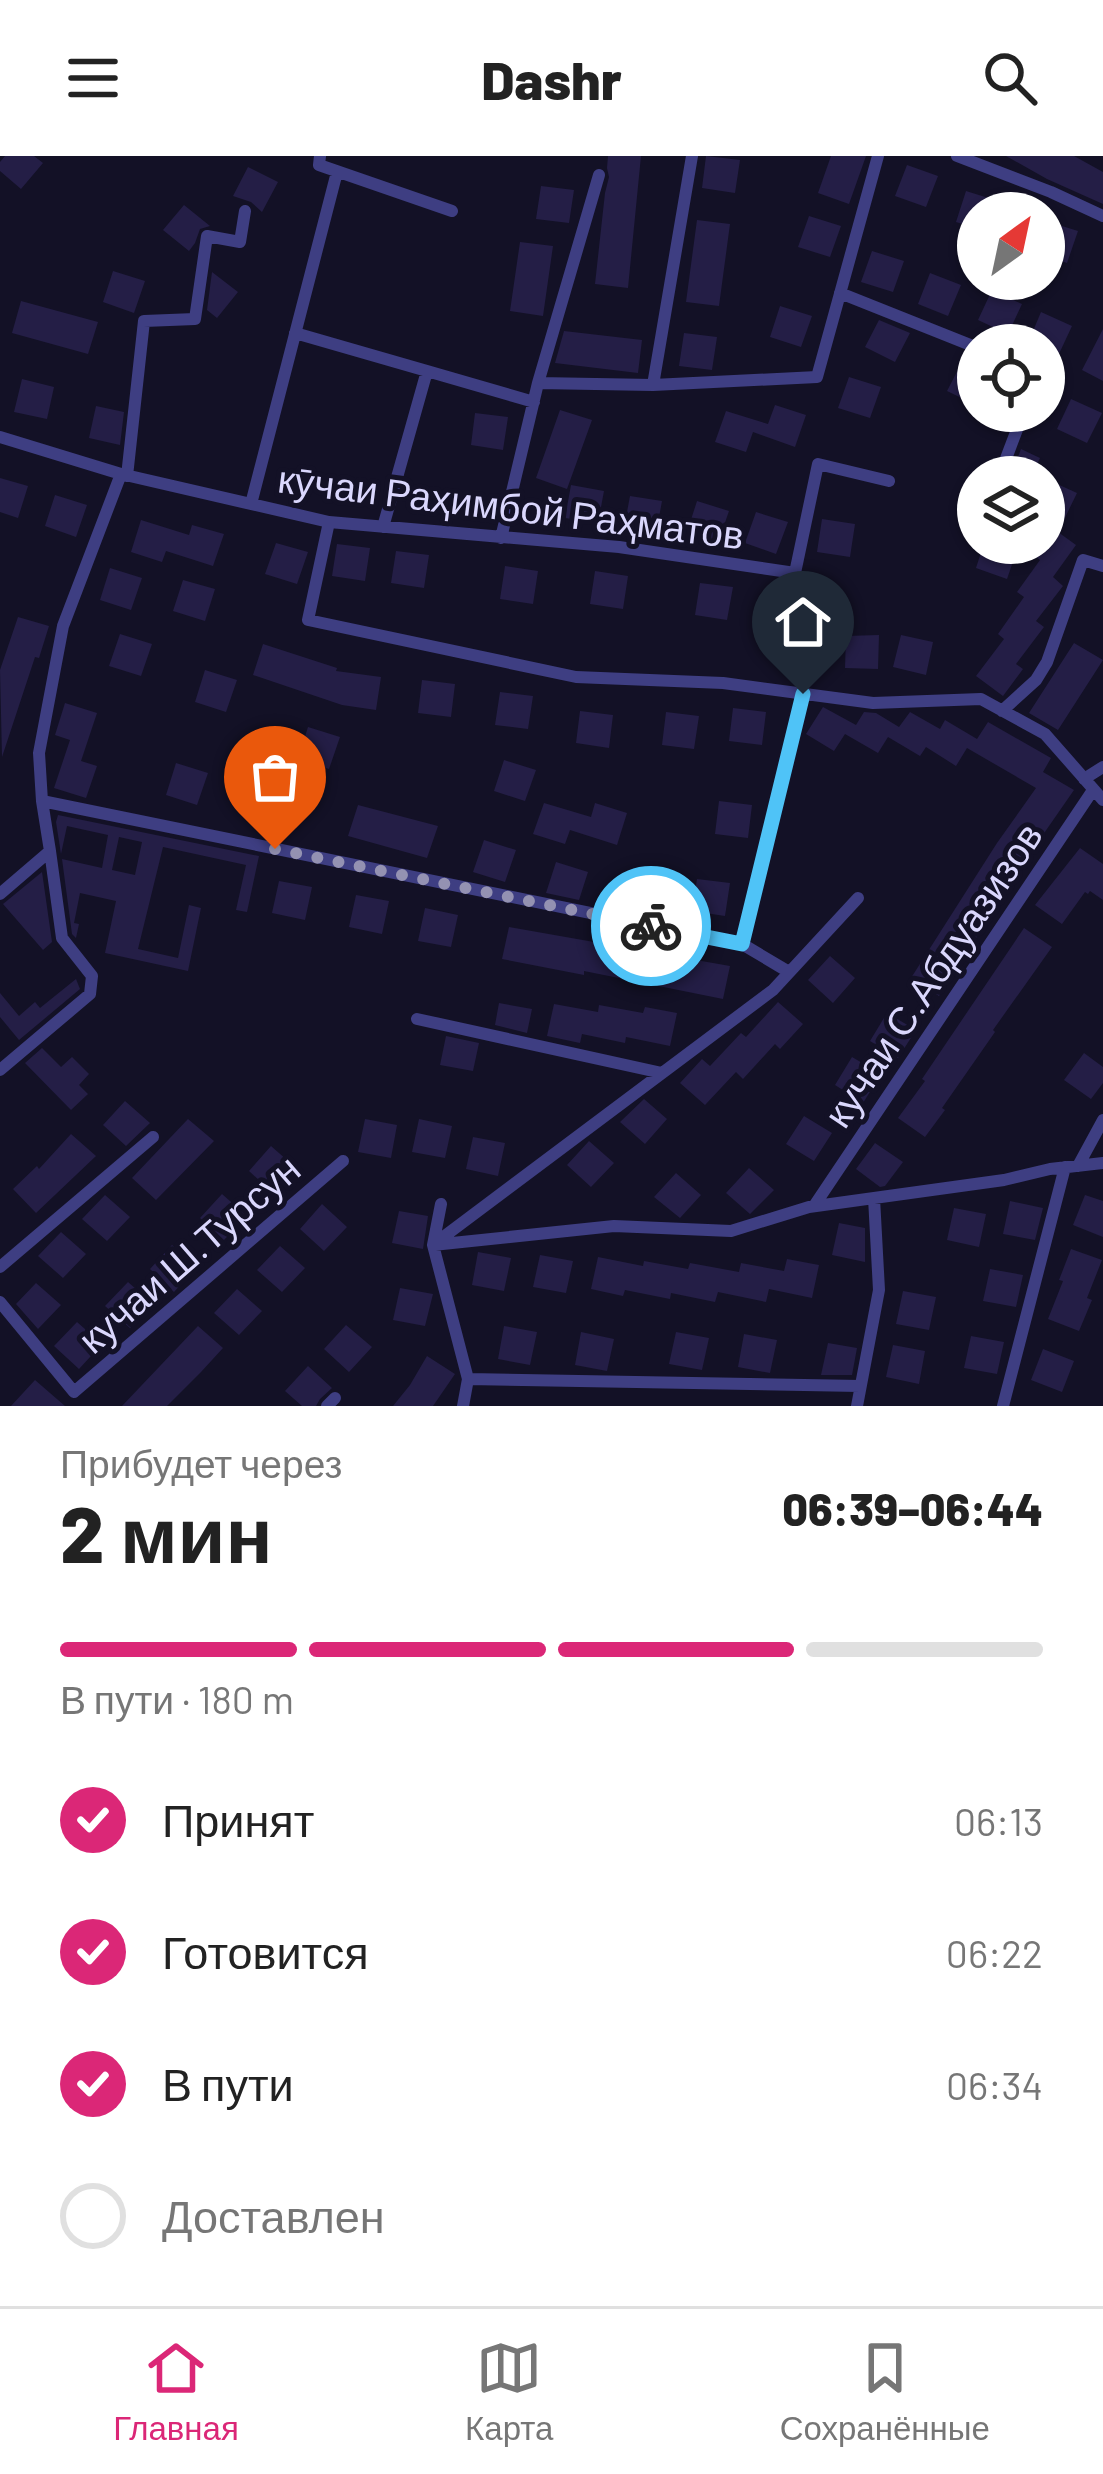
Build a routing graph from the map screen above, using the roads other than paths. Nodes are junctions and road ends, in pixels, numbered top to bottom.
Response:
1 (320, 156) edge
2 (692, 156) edge
3 (878, 156) edge
4 (957, 156) edge
5 (337, 172) junction
6 (599, 175) dead end
7 (245, 211) dead end
8 (452, 211) dead end
9 (1103, 216) edge
10 (840, 293) junction
11 (295, 333) junction
12 (957, 340) edge
13 (427, 371) junction
14 (538, 383) junction
15 (653, 385) junction
16 (534, 402) junction
17 (3, 437) edge
18 (0, 455) edge
19 (124, 475) junction
20 (889, 482) dead end
21 (251, 504) junction
22 (329, 522) junction
23 (383, 527) junction
24 (501, 538) junction
25 (1103, 566) edge
26 (803, 694) junction
27 (1002, 710) junction
28 (1103, 767) edge
29 (1093, 789) edge
30 (42, 802) junction
31 (50, 850) junction
32 (0, 894) edge
33 (858, 898) dead end
34 (742, 944) junction
35 (789, 972) junction
36 (418, 1019) dead end
37 (0, 1070) edge
38 (662, 1073) junction
39 (1103, 1120) edge
40 (153, 1137) dead end
41 (343, 1161) dead end
42 (1103, 1163) edge
43 (1072, 1166) junction
44 (874, 1198) junction
45 (441, 1204) dead end
46 (814, 1206) junction
47 (433, 1244) junction
48 (0, 1267) edge
49 (0, 1303) edge
50 (468, 1379) junction
51 (860, 1386) junction
52 (463, 1406) edge
53 (857, 1406) edge
54 (1006, 1406) edge

1 - 5 street
2 - 15 street
3 - 10 street
4 - 9 street
5 - 8 street
5 - 11 street, кӯчаи Раҳимбой Раҳматов
6 - 14 street
7 - 19 street
10 - 12 street
10 - 15 street
11 - 13 street
11 - 21 street, кӯчаи Раҳимбой Раҳматов
13 - 16 street
13 - 23 street
14 - 15 street
14 - 16 street
16 - 24 street
17 - 18 street
17 - 19 street, кӯчаи Раҳимбой Раҳматов
19 - 21 street, кӯчаи Раҳимбой Раҳматов
19 - 30 street
20 - 24 street, кӯчаи Раҳимбой Раҳматов
21 - 22 street, кӯчаи Раҳимбой Раҳматов
22 - 23 street, кӯчаи Раҳимбой Раҳматов
22 - 26 street
23 - 24 street, кӯчаи Раҳимбой Раҳматов
25 - 27 street
26 - 27 street
26 - 34 street
27 - 29 street
28 - 29 street
29 - 46 street, кучаи С.Абдуазизов
30 - 31 street
30 - 34 street
31 - 32 street
31 - 37 street
33 - 35 street
34 - 35 street
35 - 38 street
36 - 38 street
38 - 47 street
39 - 43 street
40 - 48 street
41 - 49 street, кучаи Ш.Турсун
42 - 43 street
43 - 44 street
43 - 54 street
44 - 46 street
44 - 51 street
45 - 47 street
46 - 47 street
47 - 50 street
50 - 51 street
50 - 52 street
51 - 53 street

